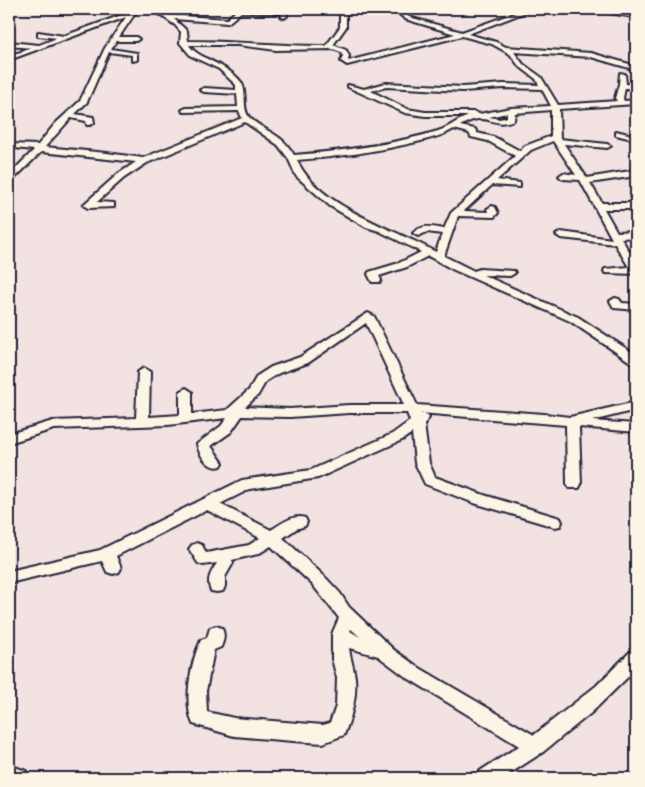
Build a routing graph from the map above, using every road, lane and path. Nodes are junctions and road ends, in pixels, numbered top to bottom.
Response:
1 (155, 9) edge
2 (240, 9) edge
3 (343, 9) edge
4 (393, 9) edge
5 (531, 9) edge
6 (601, 9) edge
7 (132, 12) edge
8 (636, 15) edge
9 (284, 16) dead end
10 (168, 17) junction
11 (104, 19) dead end
12 (71, 27) dead end
13 (90, 28) junction
14 (40, 33) dead end
15 (463, 34) junction
16 (64, 38) junction
17 (115, 39) junction
18 (136, 39) dead end
19 (183, 43) junction
20 (9, 44) edge
21 (42, 46) junction
22 (331, 48) junction
23 (502, 49) junction
24 (108, 50) junction
25 (9, 58) edge
26 (134, 60) dead end
27 (636, 68) edge
28 (622, 74) dead end
29 (350, 86) dead end
30 (622, 86) junction
31 (543, 87) junction
32 (636, 87) edge
33 (204, 90) dead end
34 (364, 91) junction
35 (241, 92) junction
36 (621, 102) junction
37 (636, 102) edge
38 (555, 106) junction
39 (186, 110) dead end
40 (212, 113) dead end
41 (244, 113) junction
42 (70, 115) junction
43 (484, 115) junction
44 (90, 123) dead end
45 (454, 127) junction
46 (258, 128) junction
47 (225, 129) junction
48 (623, 134) dead end
49 (636, 137) edge
50 (557, 141) junction
51 (14, 146) dead end
52 (607, 146) dead end
53 (40, 149) junction
54 (582, 152) dead end
55 (519, 157) junction
56 (292, 158) junction
57 (144, 161) junction
58 (562, 167) dead end
59 (575, 167) junction
60 (636, 173) edge
61 (563, 176) dead end
62 (9, 179) edge
63 (590, 180) junction
64 (489, 182) junction
65 (517, 184) dead end
66 (618, 186) dead end
67 (111, 205) dead end
68 (636, 206) edge
69 (492, 209) dead end
70 (599, 210) junction
71 (456, 213) junction
72 (617, 214) dead end
73 (447, 232) junction
74 (418, 233) dead end
75 (636, 234) edge
76 (561, 235) dead end
77 (614, 243) junction
78 (636, 251) edge
79 (433, 254) junction
80 (636, 270) edge
81 (609, 271) dead end
82 (510, 273) dead end
83 (475, 275) junction
84 (376, 280) dead end
85 (614, 301) dead end
86 (636, 307) edge
87 (636, 360) edge
88 (144, 372) dead end
89 (186, 392) dead end
90 (636, 406) edge
91 (235, 413) junction
92 (414, 416) junction
93 (186, 419) junction
94 (572, 421) junction
95 (142, 422) junction
96 (636, 428) edge
97 (9, 439) edge
98 (216, 462) dead end
99 (574, 484) dead end
100 (208, 504) junction
101 (300, 522) dead end
102 (555, 522) dead end
103 (273, 538) junction
104 (197, 549) dead end
105 (224, 556) junction
106 (9, 577) edge
107 (217, 586) dead end
108 (348, 616) junction
109 (216, 632) dead end
110 (340, 634) junction
111 (383, 650) junction
112 (636, 657) edge
113 (536, 746) junction
114 (9, 774) edge
115 (19, 778) edge
116 (487, 778) edge

1 - 10 street
2 - 9 street
2 - 10 street
3 - 22 street
4 - 15 street
5 - 15 street
6 - 8 highway
7 - 11 street
7 - 13 street
7 - 17 street
10 - 19 street
12 - 13 street
13 - 16 street
14 - 16 street
15 - 22 street
15 - 23 street
16 - 21 street
17 - 18 street
17 - 24 street
19 - 22 street
19 - 35 street
20 - 21 street
21 - 25 street
23 - 27 street
23 - 31 street
24 - 26 street
24 - 42 street
28 - 30 street
29 - 34 street
30 - 32 street
30 - 36 street
31 - 34 street
31 - 38 street
33 - 35 street
34 - 43 street
35 - 41 street
36 - 37 street
36 - 38 street
38 - 43 street
38 - 50 street
39 - 41 street
40 - 41 street
41 - 46 street
41 - 47 street
42 - 44 street
42 - 53 street
43 - 45 street
45 - 55 street
45 - 56 street
46 - 47 street
46 - 56 street
47 - 57 street
48 - 49 street
50 - 52 street
50 - 54 street
50 - 55 street
50 - 59 street
51 - 53 street
53 - 57 street
53 - 62 street
55 - 64 street
56 - 79 street
57 - 67 street
58 - 59 street
59 - 63 street
60 - 63 street
61 - 63 street
63 - 66 street
63 - 70 street
64 - 65 street
64 - 71 street
68 - 70 street
69 - 71 street
70 - 72 street
70 - 77 street
71 - 73 street
73 - 74 street
73 - 79 street
75 - 77 street
76 - 77 street
77 - 78 street
77 - 80 street
79 - 83 street
79 - 84 street
80 - 81 street
82 - 83 street
83 - 87 street
85 - 86 street
88 - 95 street
89 - 93 street
90 - 94 street
91 - 92 street
91 - 92 street
91 - 93 street
91 - 98 street
92 - 94 street
92 - 100 street
92 - 102 street
93 - 95 street
94 - 96 street
94 - 99 street
95 - 97 street
100 - 103 street
100 - 106 street
101 - 103 street
103 - 105 street
103 - 108 street
104 - 105 street
105 - 107 street
108 - 110 street
108 - 111 street
109 - 110 street
110 - 111 street
111 - 113 street
112 - 113 street
113 - 116 street
114 - 115 street

